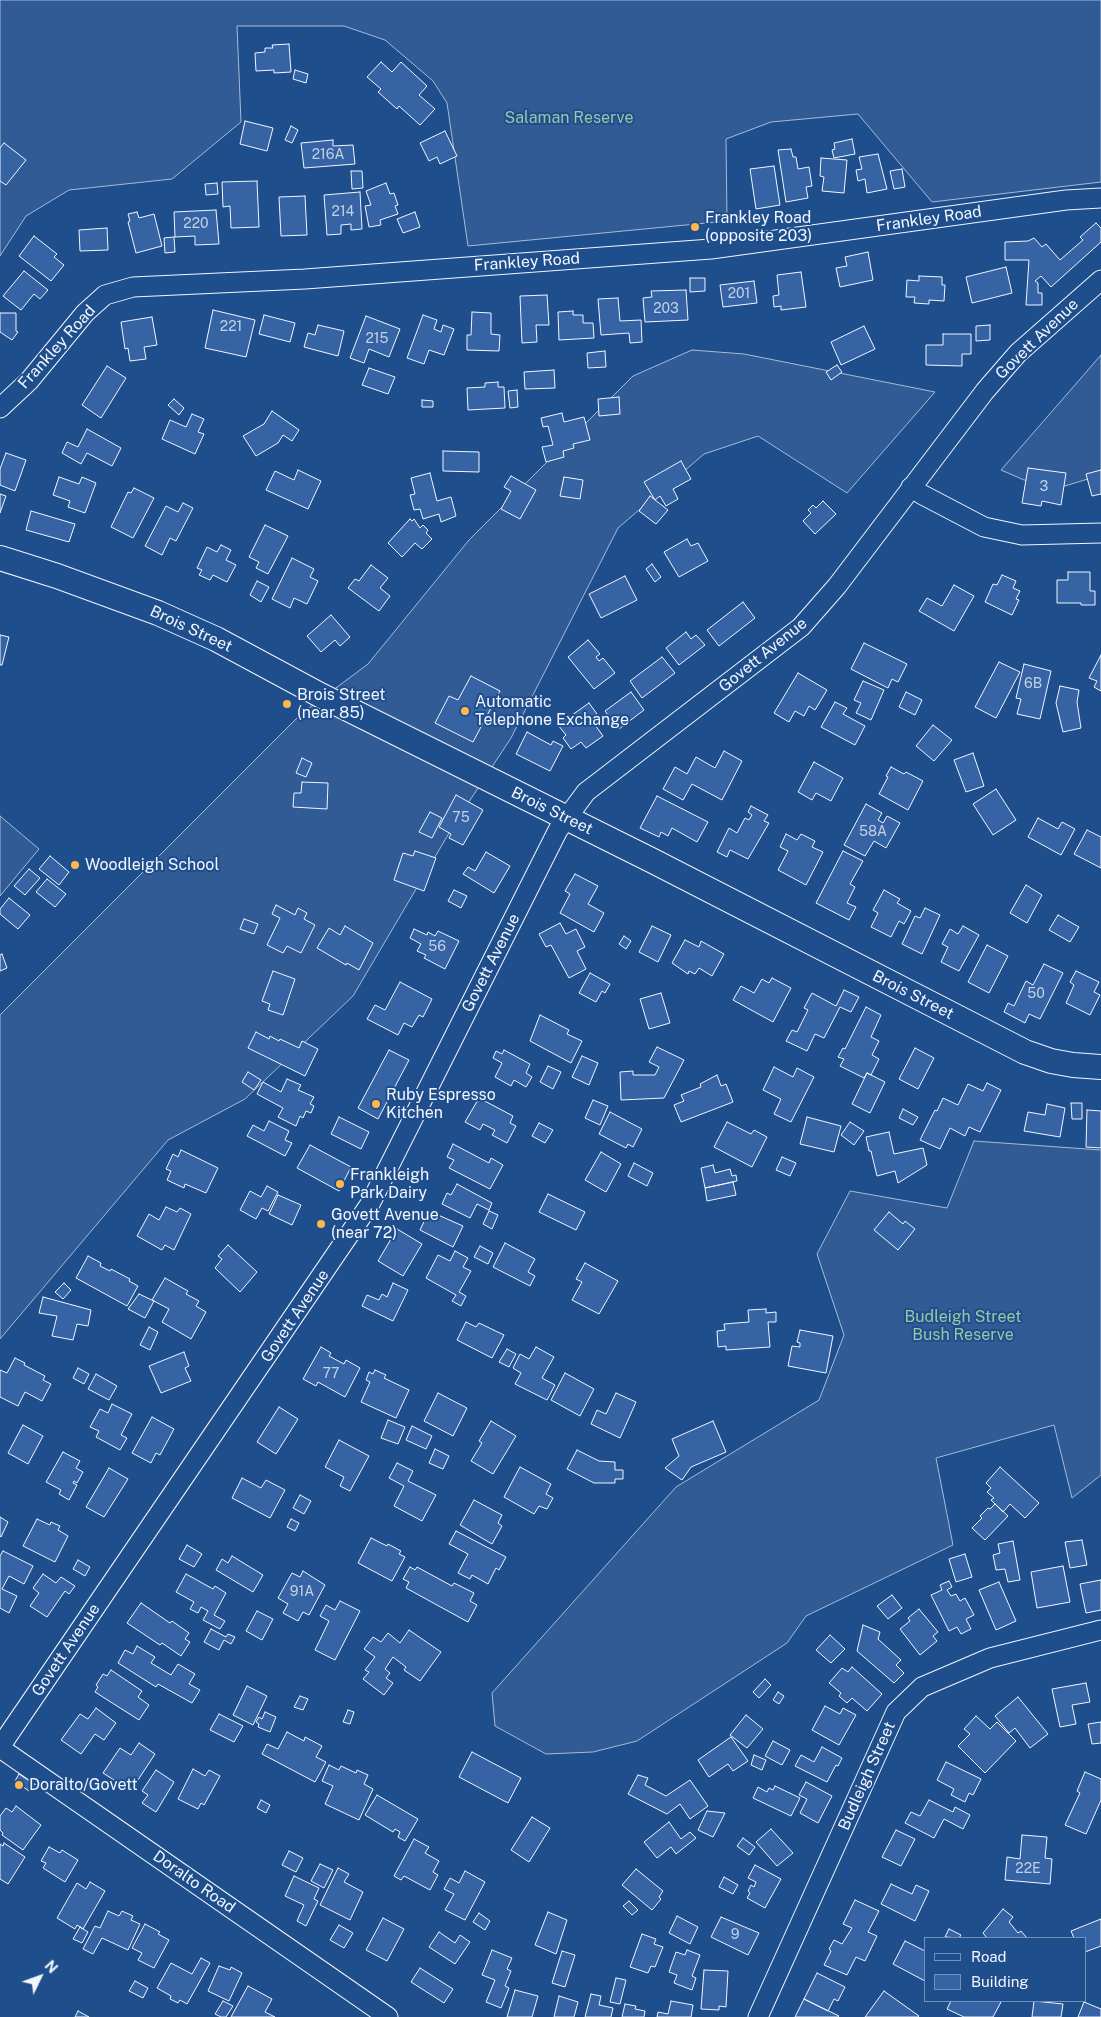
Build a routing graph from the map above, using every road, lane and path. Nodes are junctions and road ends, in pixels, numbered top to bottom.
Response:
1 (1101, 198) edge
2 (1101, 280) edge
3 (0, 408) edge
4 (911, 487) junction
5 (1101, 533) edge
6 (0, 558) edge
7 (567, 819) junction
8 (1101, 1067) edge
9 (1101, 1630) edge
10 (0, 1747) edge
11 (388, 2017) edge
12 (758, 2017) edge

1 - 3 street, Frankley Road
2 - 4 street, Govett Avenue
4 - 5 street
4 - 7 street, Govett Avenue
6 - 7 main road, Brois Street
7 - 8 main road, Brois Street
7 - 10 street, Govett Avenue
9 - 12 street, Budleigh Street
10 - 11 street, Doralto Road

